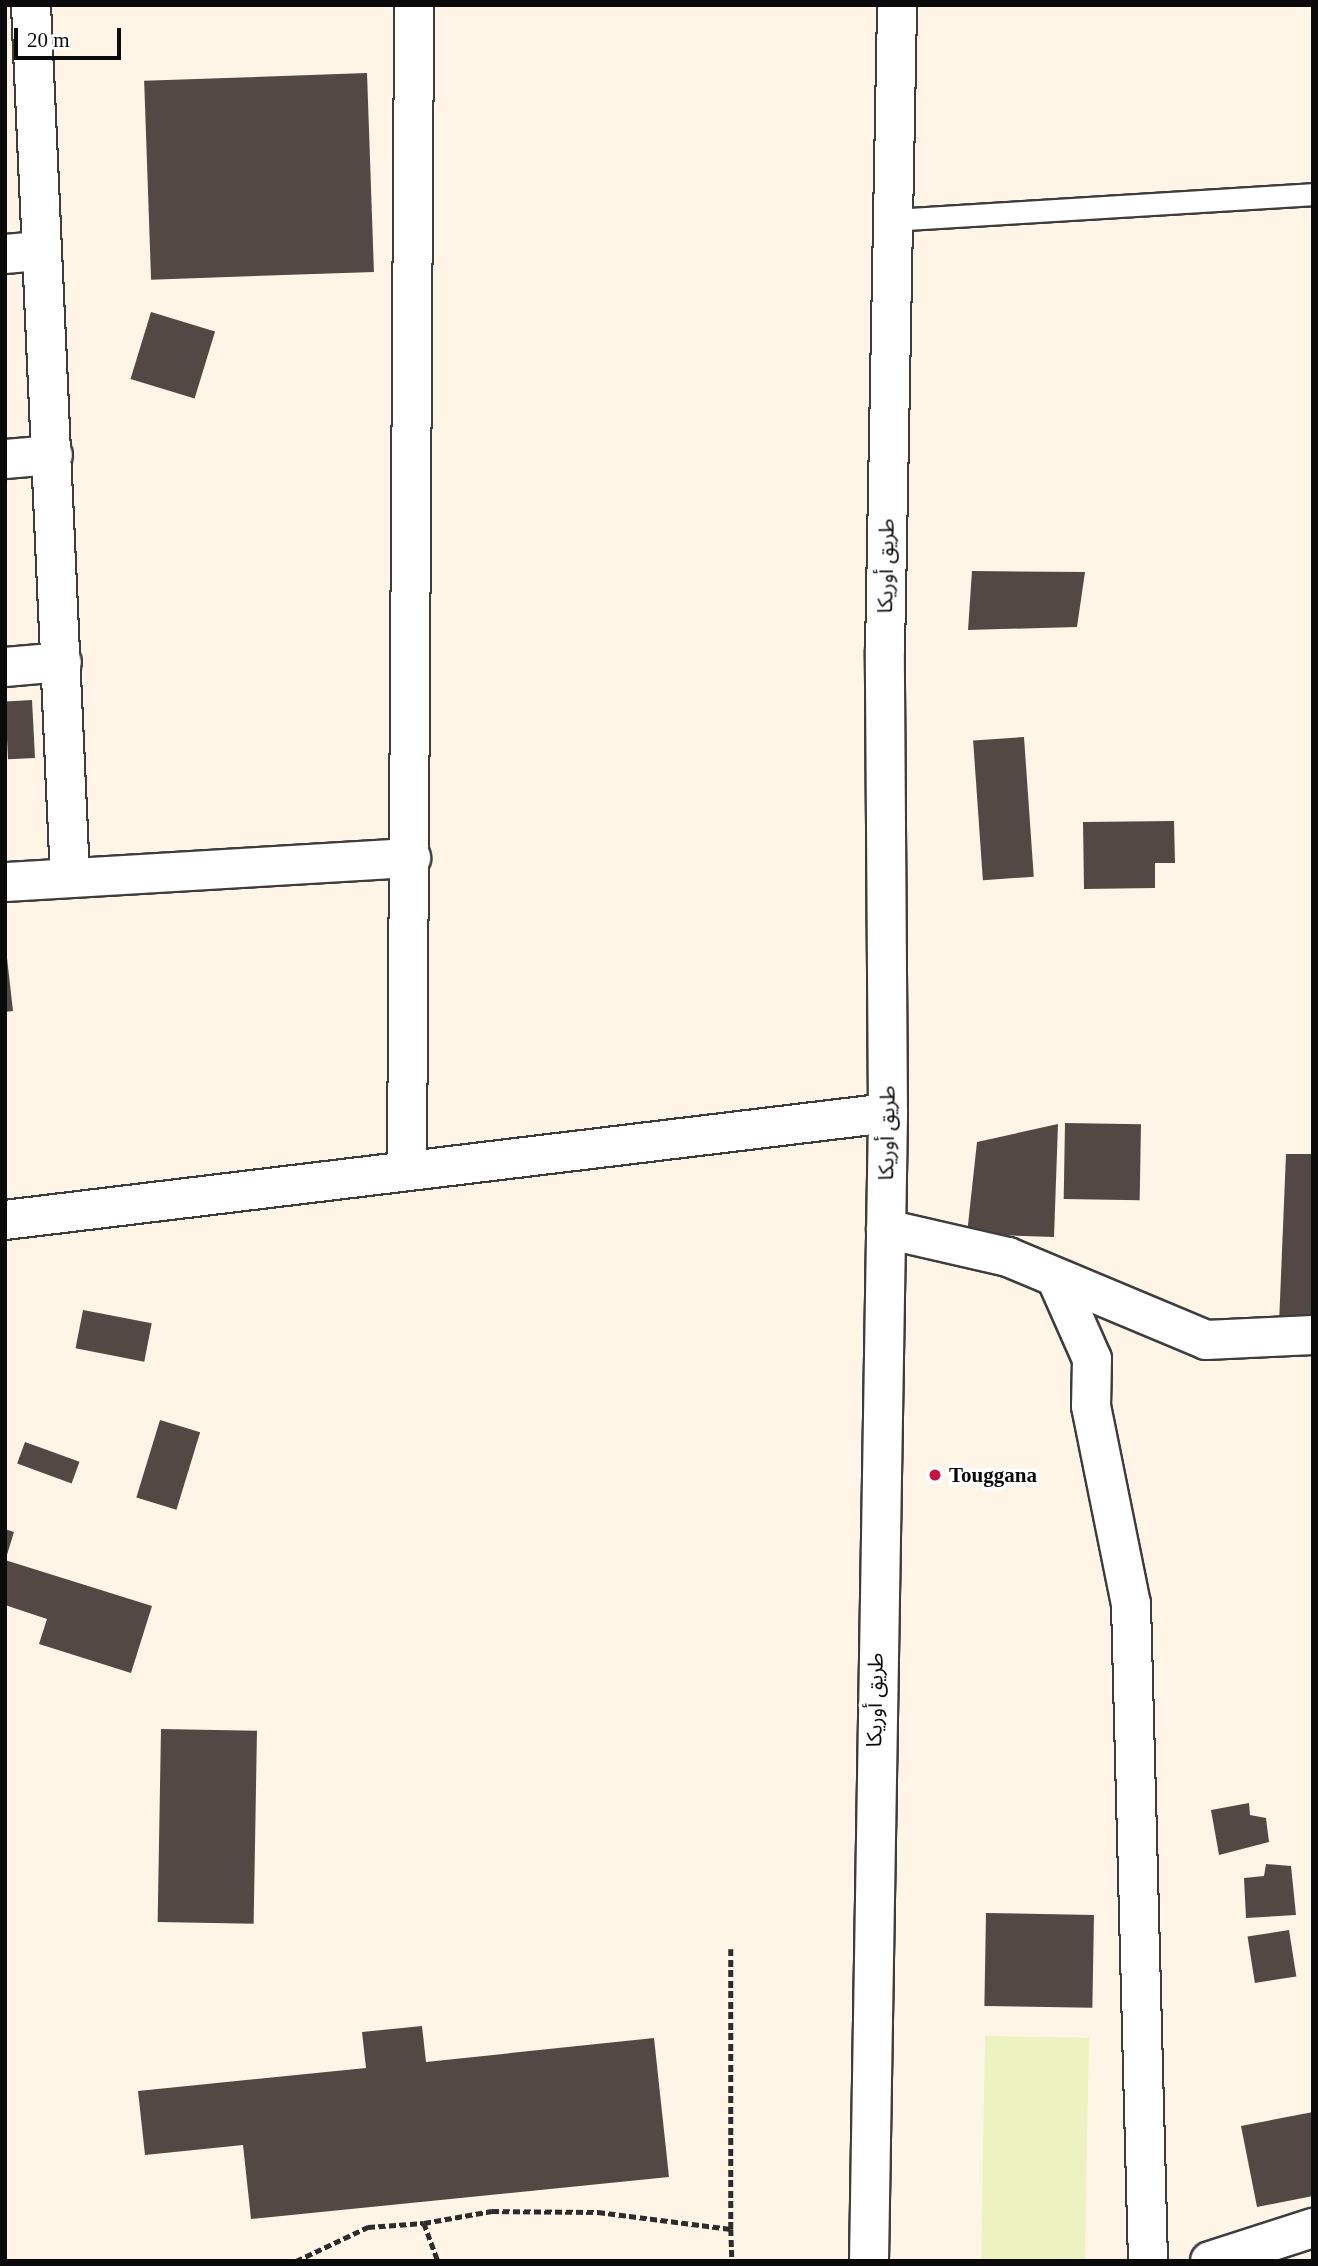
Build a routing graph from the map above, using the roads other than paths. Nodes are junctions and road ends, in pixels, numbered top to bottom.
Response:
1 (31, 5) edge
2 (414, 5) edge
3 (897, 5) edge
4 (1313, 194) edge
5 (892, 220) junction
6 (22, 253) edge
7 (54, 455) junction
8 (5, 459) edge
9 (62, 662) junction
10 (5, 667) edge
11 (411, 858) junction
12 (71, 878) junction
13 (5, 882) edge
14 (888, 1113) junction
15 (407, 1167) junction
16 (5, 1220) edge
17 (886, 1229) junction
18 (1057, 1280) junction
19 (1313, 1335) edge
20 (1313, 2228) edge
21 (869, 2261) edge
22 (1148, 2261) edge
23 (1210, 2261) edge

1 - 6 street
2 - 11 street
3 - 5 street, طريق أوريكا
4 - 5 lane
5 - 14 street, طريق أوريكا
6 - 7 street
7 - 8 street
7 - 9 street
9 - 10 street
9 - 12 street
11 - 12 street
11 - 15 street
12 - 13 street
14 - 15 street
14 - 17 street, طريق أوريكا
15 - 16 street
17 - 18 street
17 - 21 street, طريق أوريكا
18 - 19 street
18 - 22 street
20 - 23 street

